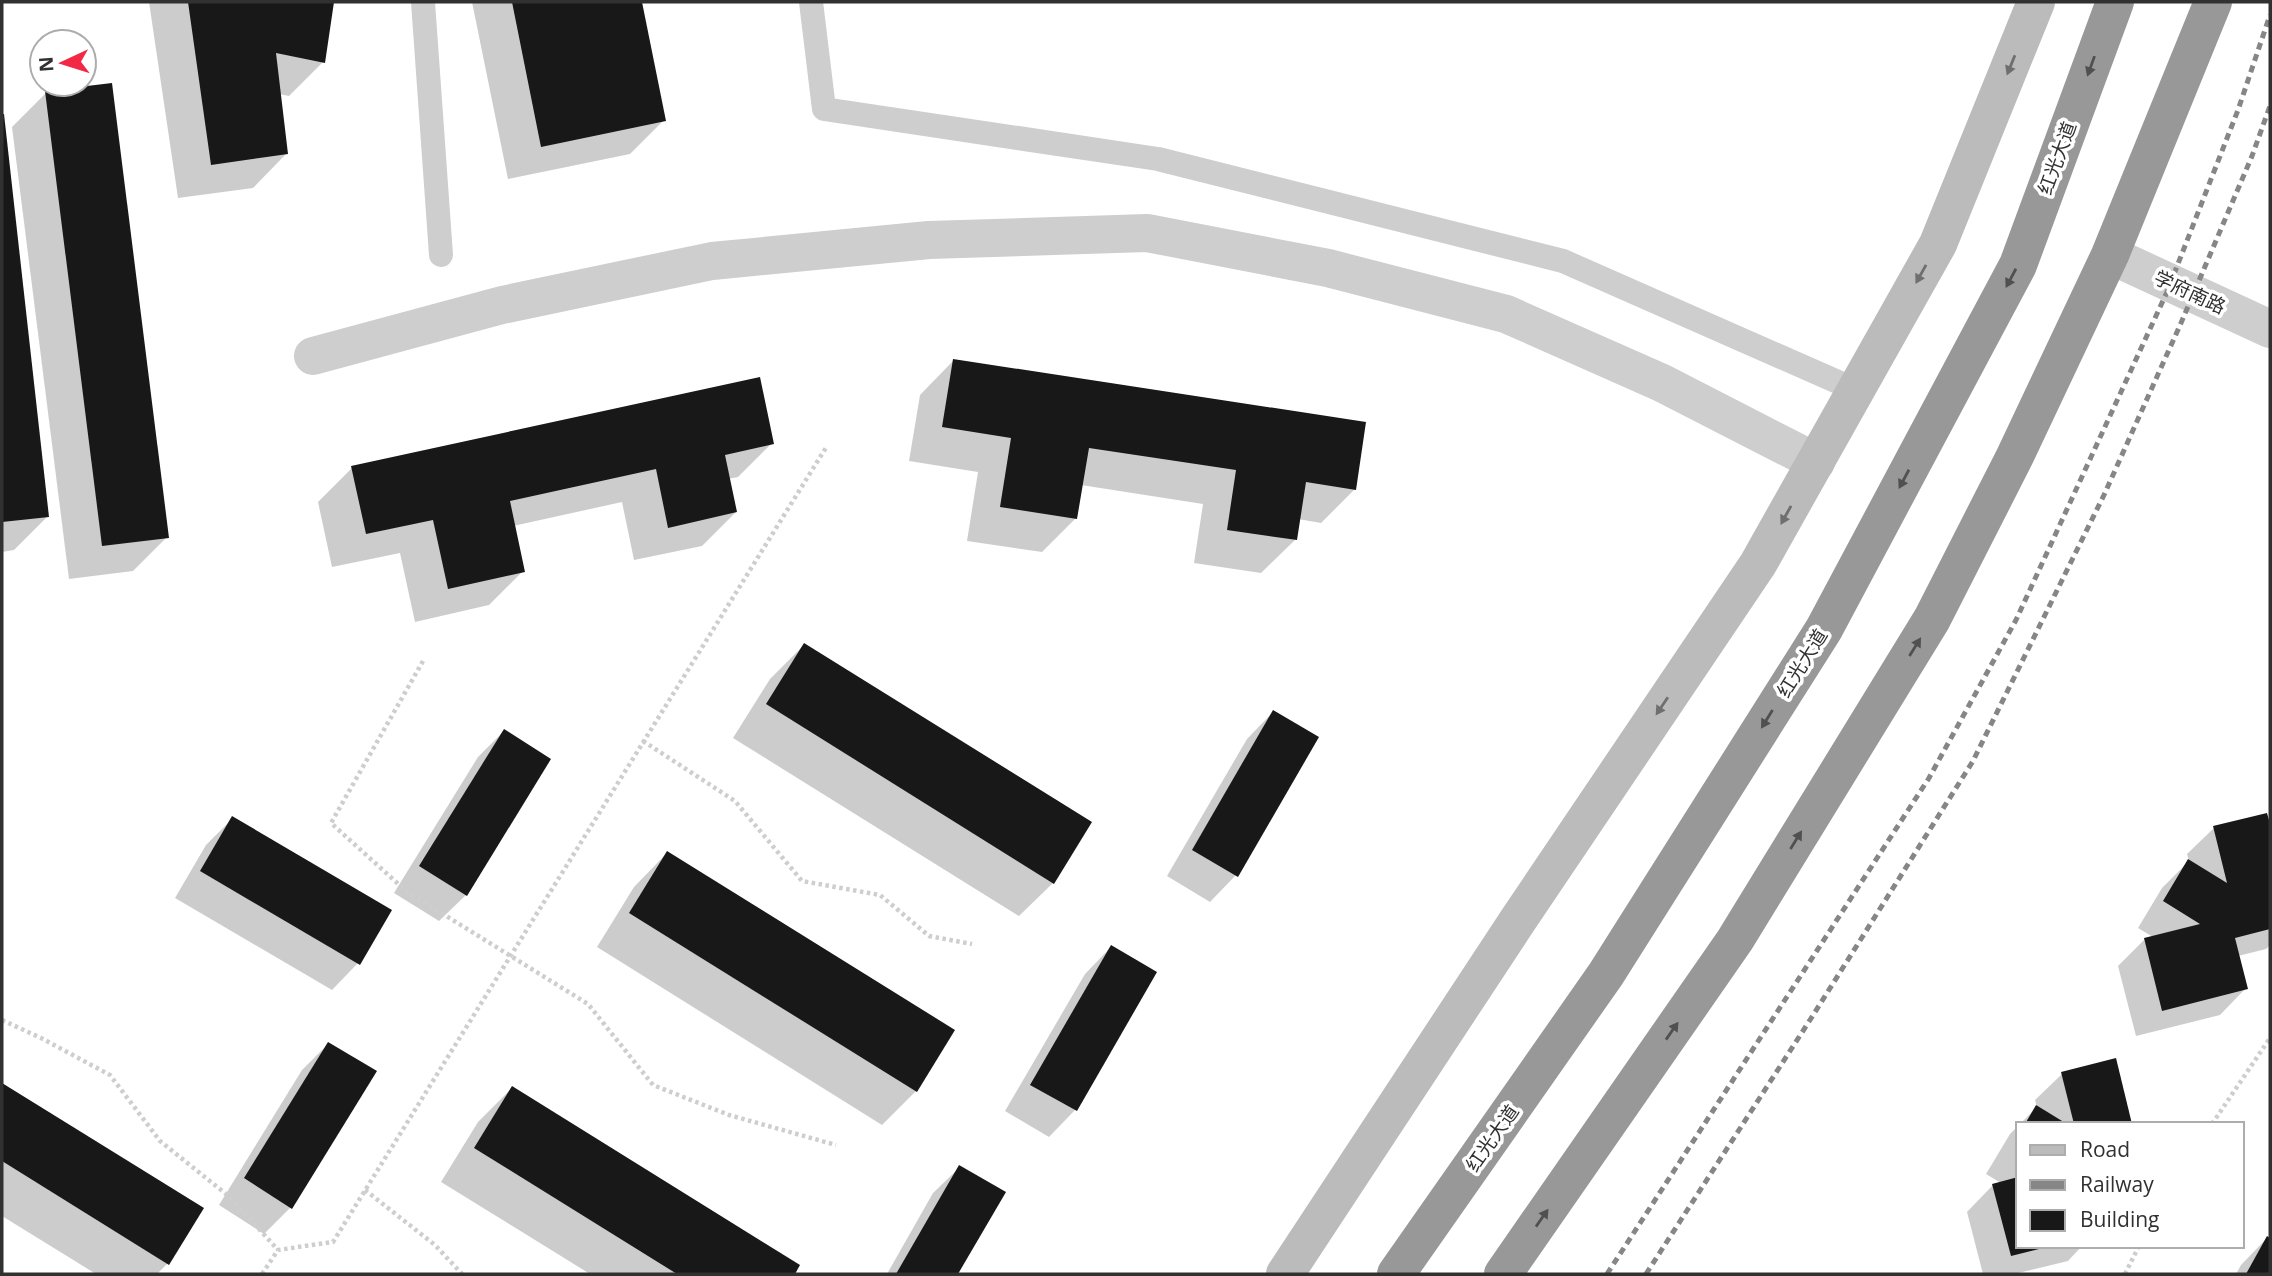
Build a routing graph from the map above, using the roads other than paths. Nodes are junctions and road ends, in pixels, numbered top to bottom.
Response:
1 (423, 2) edge
2 (811, 2) edge
3 (2036, 2) edge
4 (2115, 2) edge
5 (2213, 2) edge
6 (441, 255) dead end
7 (2110, 255) junction
8 (2270, 329) edge
9 (313, 356) dead end
10 (1856, 390) junction
11 (1815, 462) junction
12 (1285, 1274) edge
13 (1396, 1274) edge
14 (1503, 1274) edge

1 - 6 lane
2 - 10 lane
3 -> 10 main road
4 -> 13 highway, 红光大道
5 - 7 highway
7 - 8 street, 学府南路
14 -> 7 highway
9 - 11 street
10 - 11 main road
11 -> 12 main road

